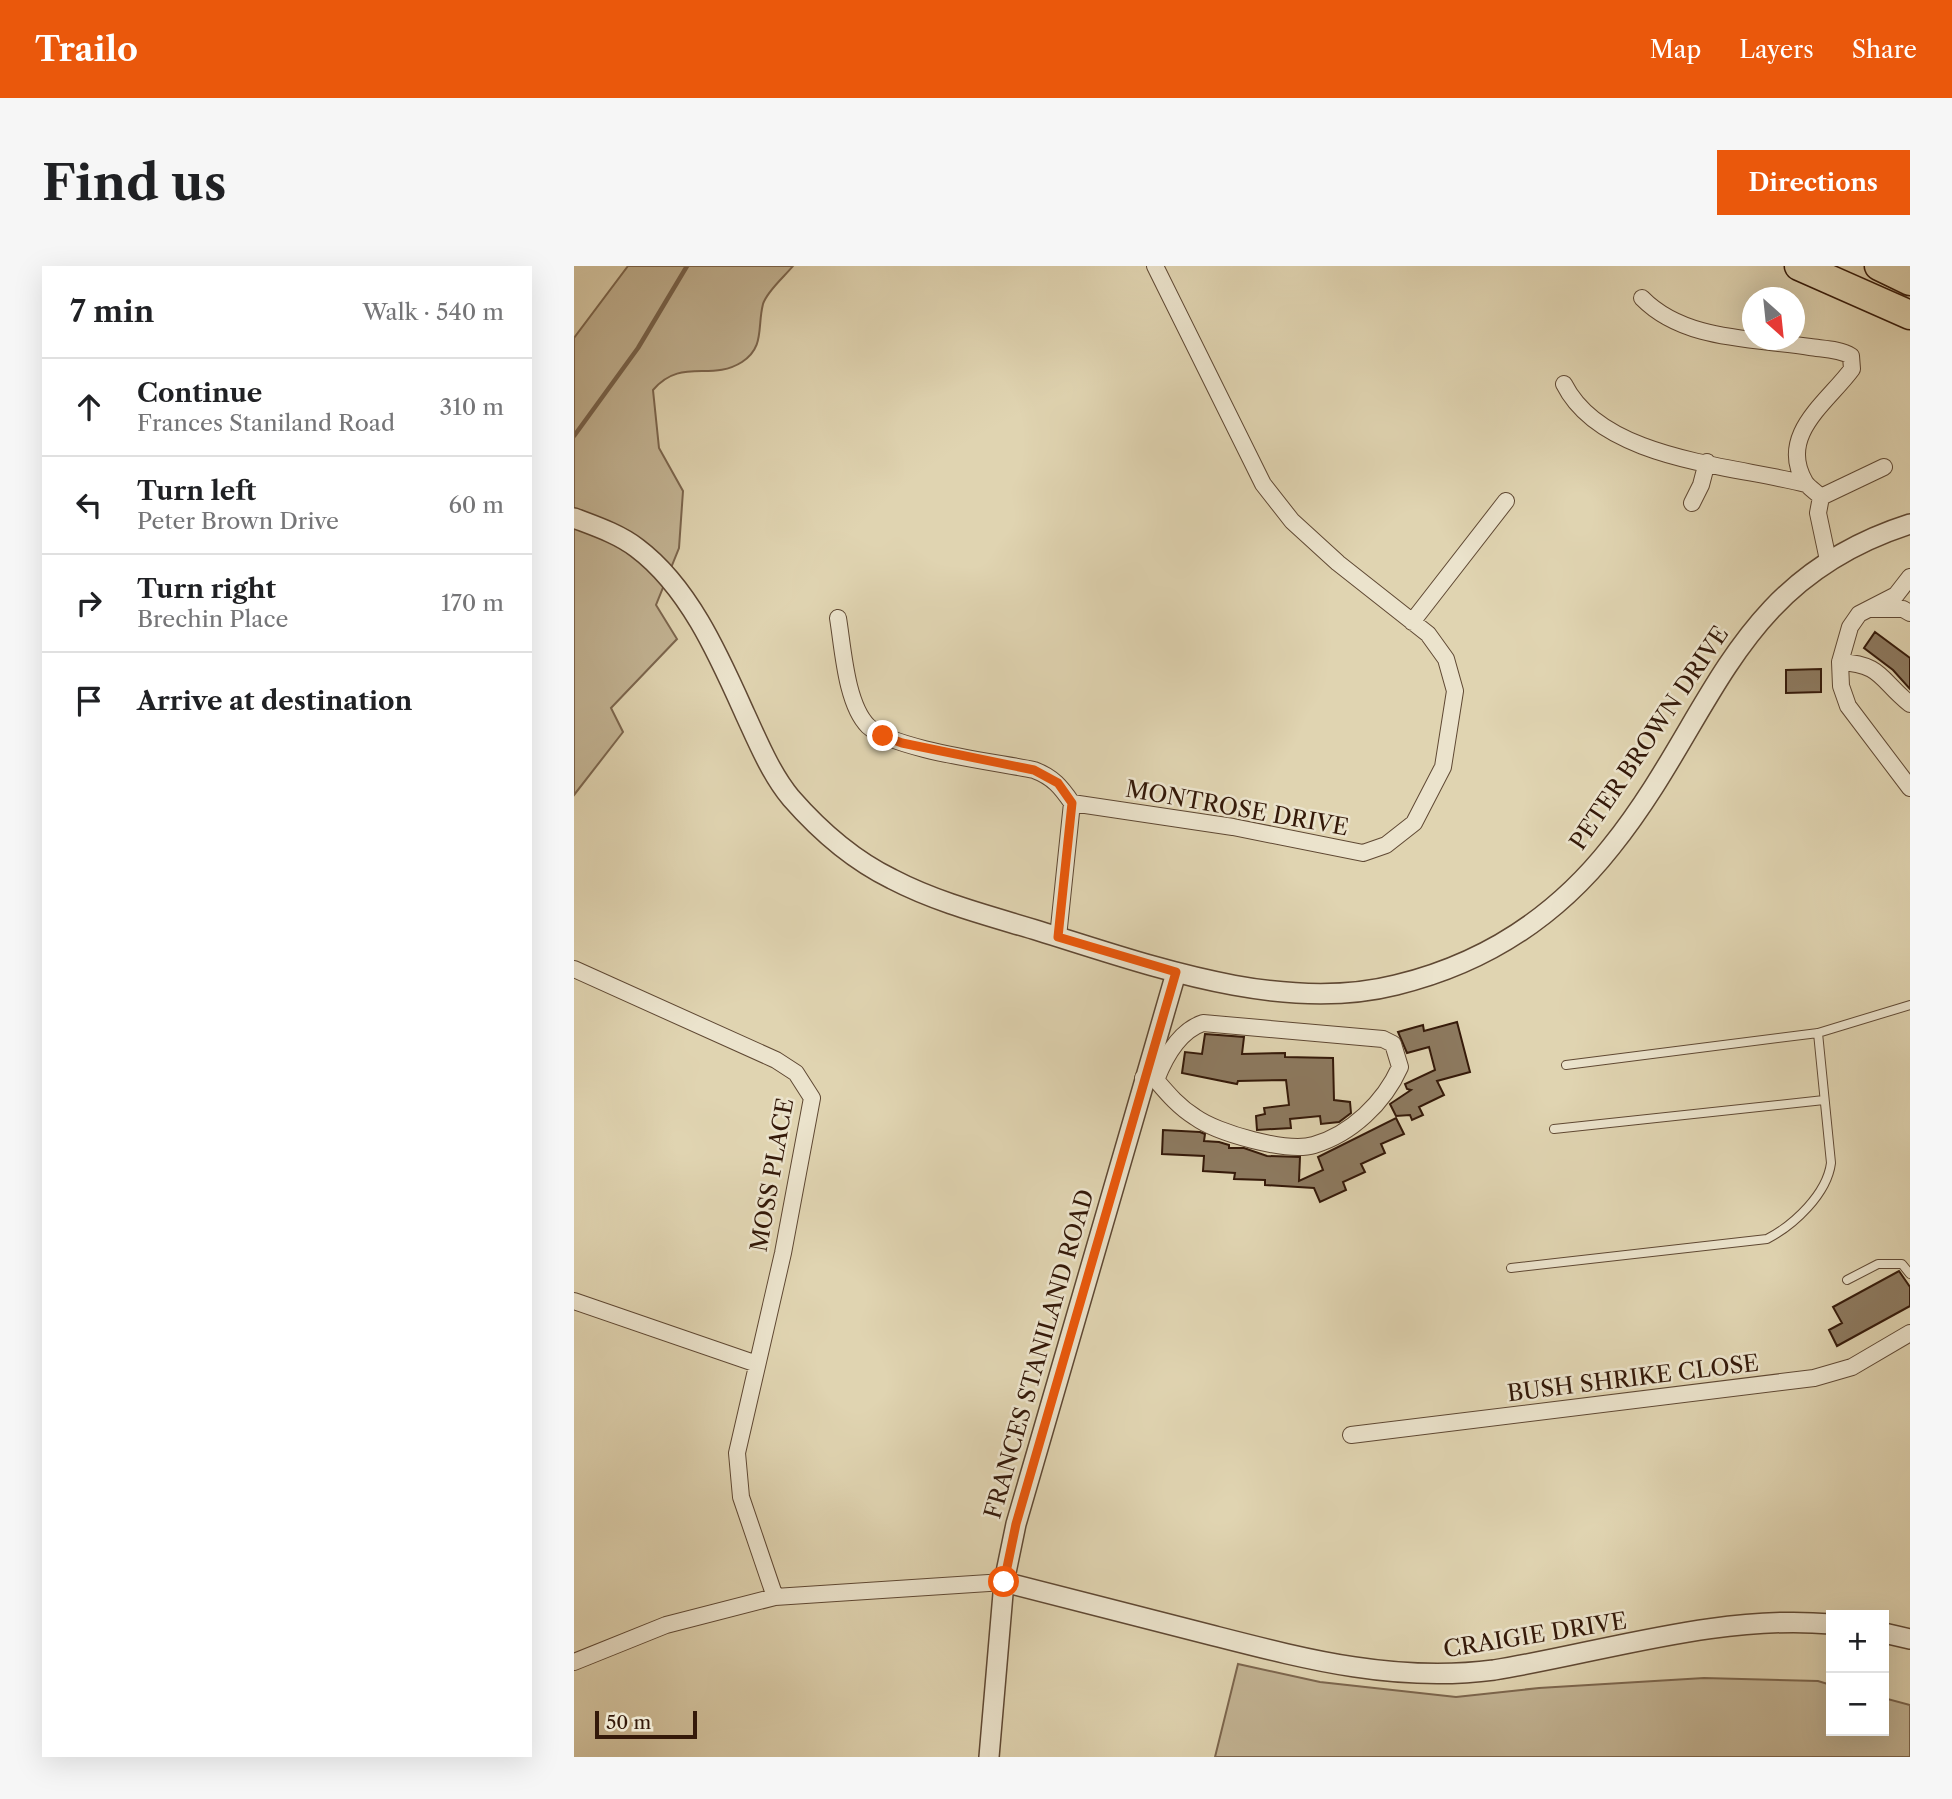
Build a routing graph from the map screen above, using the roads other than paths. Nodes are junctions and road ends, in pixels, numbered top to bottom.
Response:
1 (1155, 266) edge
2 (1799, 266) edge
3 (1879, 266) edge
4 (1910, 281) edge
5 (1642, 298) dead end
6 (1910, 315) edge
7 (1564, 384) dead end
8 (1707, 463) junction
9 (1884, 467) dead end
10 (1806, 484) junction
11 (1821, 497) junction
12 (1506, 501) dead end
13 (1692, 503) dead end
14 (574, 518) edge
15 (1910, 524) edge
16 (1829, 560) junction
17 (1910, 578) edge
18 (1868, 608) junction
19 (1910, 613) edge
20 (838, 618) dead end
21 (1412, 622) junction
22 (1840, 662) junction
23 (1910, 704) edge
24 (1910, 788) edge
25 (1072, 803) junction
26 (1058, 937) junction
27 (574, 969) edge
28 (1176, 972) junction
29 (1910, 1005) edge
30 (1818, 1033) junction
31 (1566, 1065) dead end
32 (1149, 1079) junction
33 (1824, 1100) junction
34 (1554, 1129) dead end
35 (1511, 1268) dead end
36 (1910, 1274) edge
37 (1847, 1280) dead end
38 (574, 1301) edge
39 (1910, 1333) edge
40 (757, 1364) junction
41 (1351, 1435) dead end
42 (1004, 1582) junction
43 (775, 1597) junction
44 (1826, 1624) edge
45 (1889, 1634) edge
46 (1910, 1639) edge
47 (574, 1662) edge
48 (989, 1757) edge

1 - 21 street, MONTROSE DRIVE
2 - 6 highway
3 - 4 highway
5 - 10 street
7 - 8 street
8 - 10 street
8 - 13 street
9 - 11 street
10 - 11 street
11 - 16 street
12 - 21 street
14 - 26 street, PETER BROWN DRIVE
15 - 16 street, PETER BROWN DRIVE
16 - 28 street, PETER BROWN DRIVE
17 - 18 street
18 - 19 street
18 - 22 street
20 - 25 street
21 - 25 street, MONTROSE DRIVE
22 - 23 street
22 - 24 street
25 - 26 street
26 - 28 street, PETER BROWN DRIVE
27 - 40 street, MOSS PLACE
28 - 32 street, FRANCES STANILAND ROAD
29 - 30 lane
30 - 31 lane
30 - 33 lane
32 - 32 street
32 - 42 street, FRANCES STANILAND ROAD
33 - 34 lane
33 - 35 lane
36 - 37 lane
38 - 40 street
39 - 41 street, BUSH SHRIKE CLOSE
40 - 43 street, MOSS PLACE
42 - 43 street
42 - 44 street, CRAIGIE DRIVE
42 - 48 street, FRANCES STANILAND ROAD
43 - 47 street
45 - 46 street

